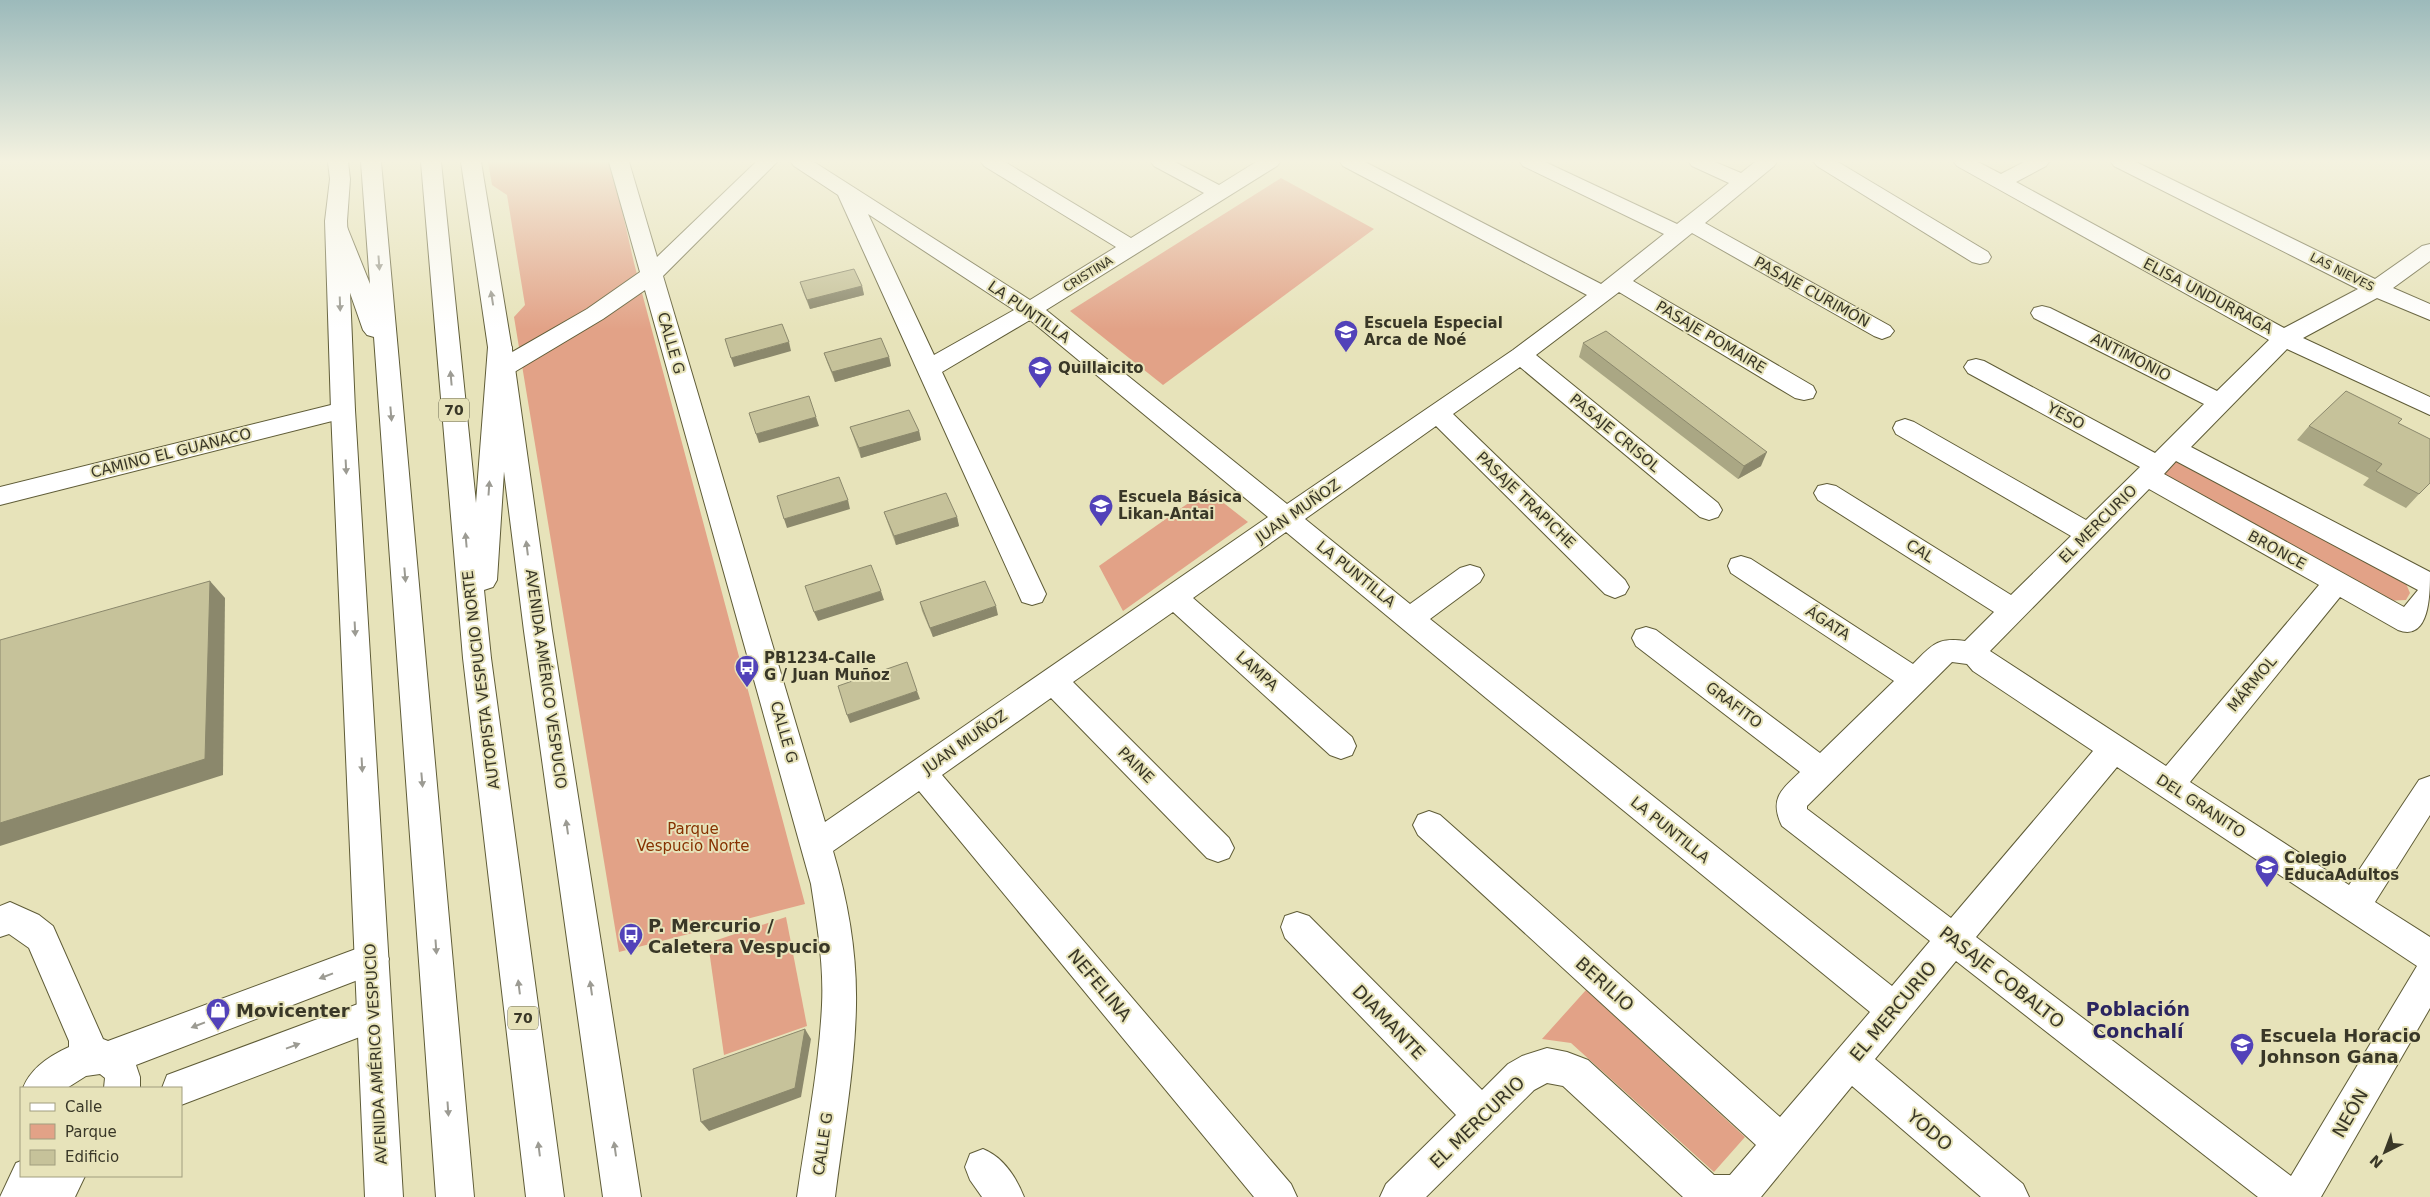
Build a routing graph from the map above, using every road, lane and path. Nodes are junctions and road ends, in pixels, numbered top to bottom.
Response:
1 (336, 218) edge
2 (375, 218) edge
3 (435, 218) edge
4 (480, 218) edge
5 (635, 218) edge
6 (710, 218) edge
7 (859, 218) edge
8 (889, 218) edge
9 (1083, 218) edge
10 (1179, 218) edge
11 (1465, 218) edge
12 (1660, 218) edge
13 (1697, 218) edge
14 (1916, 218) edge
15 (2066, 218) edge
16 (2232, 218) edge
17 (336, 221) junction
18 (1684, 228) junction
19 (1131, 247) junction
20 (2430, 251) edge
21 (1980, 257) dead end
22 (652, 275) junction
23 (1610, 288) junction
24 (2376, 290) junction
25 (1030, 310) junction
26 (2430, 312) edge
27 (2042, 313) dead end
28 (1882, 331) dead end
29 (2284, 338) junction
30 (1521, 355) junction
31 (502, 358) junction
32 (387, 365) junction
33 (1976, 367) dead end
34 (930, 368) junction
35 (1804, 392) dead end
36 (2220, 402) junction
37 (2430, 407) edge
38 (343, 410) junction
39 (1437, 414) junction
40 (1905, 428) dead end
41 (2159, 463) junction
42 (1827, 493) dead end
43 (0, 496) edge
44 (1709, 510) dead end
45 (1287, 518) junction
46 (2089, 534) junction
47 (1741, 566) dead end
48 (1470, 574) dead end
49 (2336, 583) junction
50 (2430, 584) edge
51 (1615, 587) dead end
52 (1032, 594) dead end
53 (2430, 594) edge
54 (1174, 597) junction
55 (2013, 610) junction
56 (1410, 619) junction
57 (1646, 638) dead end
58 (1975, 654) junction
59 (477, 658) junction
60 (1914, 680) junction
61 (1053, 681) junction
62 (1341, 746) dead end
63 (2114, 748) junction
64 (921, 772) junction
65 (1821, 772) junction
66 (2169, 785) junction
67 (2430, 789) edge
68 (1429, 825) dead end
69 (817, 845) junction
70 (1218, 848) dead end
71 (2354, 906) junction
72 (0, 922) edge
73 (1297, 927) dead end
74 (1953, 940) junction
75 (2430, 956) edge
76 (372, 959) junction
77 (2430, 976) edge
78 (1895, 1010) junction
79 (374, 1015) junction
80 (1851, 1062) junction
81 (106, 1068) edge
82 (42, 1087) edge
83 (182, 1087) edge
84 (1482, 1116) junction
85 (1782, 1144) junction
86 (983, 1167) dead end
87 (29, 1177) edge
88 (65, 1177) edge
89 (19, 1197) edge
90 (55, 1197) edge
91 (384, 1197) edge
92 (455, 1197) edge
93 (545, 1197) edge
94 (622, 1197) edge
95 (816, 1197) edge
96 (1005, 1197) edge
97 (1278, 1197) edge
98 (1400, 1197) edge
99 (1725, 1197) edge
100 (2010, 1197) edge
101 (2288, 1197) edge
102 (2300, 1197) edge

1 - 17 main road, AVENIDA AMÉRICO VESPUCIO
2 -> 32 main road
59 -> 3 main road, AUTOPISTA VESPUCIO NORTE / 70
31 -> 4 main road, AVENIDA AMÉRICO VESPUCIO
5 - 22 main road, CALLE G
6 - 22 main road
7 - 34 main road
8 - 25 main road, LA PUNTILLA
9 - 19 main road
10 - 19 main road, CRISTINA
11 - 23 main road, PASAJE POMAIRE
12 - 18 main road, PASAJE CURIMÓN
13 - 18 main road, JUAN MUÑOZ
14 - 21 main road
15 - 29 main road, ELISA UNDURRAGA
16 - 24 main road, LAS NIEVES
17 - 32 main road
17 -> 38 main road, AVENIDA AMÉRICO VESPUCIO
18 - 23 main road, JUAN MUÑOZ
18 - 28 main road, PASAJE CURIMÓN
19 - 25 main road, CRISTINA
20 - 24 main road, EL MERCURIO
22 - 31 main road
22 - 69 main road, CALLE G
23 - 30 main road, JUAN MUÑOZ
23 - 35 main road, PASAJE POMAIRE
24 - 26 main road, LAS NIEVES
24 - 29 main road, EL MERCURIO
25 - 34 main road, CRISTINA
25 - 45 main road, LA PUNTILLA
27 - 36 main road, ANTIMONIO
29 - 36 main road, EL MERCURIO
29 - 37 main road, ELISA UNDURRAGA
30 - 39 main road, JUAN MUÑOZ
30 - 44 main road, PASAJE CRISOL
59 -> 31 main road
94 -> 31 main road, AVENIDA AMÉRICO VESPUCIO
32 -> 92 main road
33 - 41 main road, YESO
34 - 52 main road
36 - 41 main road, EL MERCURIO
38 - 43 main road, CAMINO EL GUANACO
38 -> 76 main road, AVENIDA AMÉRICO VESPUCIO
39 - 45 main road, JUAN MUÑOZ
39 - 51 main road, PASAJE TRAPICHE
40 - 46 main road
41 - 46 main road, EL MERCURIO
41 - 49 main road, BRONCE
41 - 50 main road
42 - 55 main road, CAL
45 - 54 main road, JUAN MUÑOZ
45 - 56 main road, LA PUNTILLA
46 - 55 main road, EL MERCURIO
47 - 60 main road, ÁGATA
48 - 56 main road
49 - 53 main road, BRONCE
49 - 66 main road, MÁRMOL
54 - 61 main road, JUAN MUÑOZ
54 - 62 main road, LAMPA
55 - 58 main road, EL MERCURIO
56 - 78 main road, LA PUNTILLA
57 - 65 main road, GRAFITO
58 - 60 main road
58 - 63 main road, DEL GRANITO
93 -> 59 main road, AUTOPISTA VESPUCIO NORTE / 70
60 - 65 main road
61 - 64 main road, JUAN MUÑOZ
61 - 70 main road, PAINE
63 - 66 main road, DEL GRANITO
63 - 74 main road, EL MERCURIO
64 - 69 main road, JUAN MUÑOZ
64 - 97 main road, NEFELINA
65 - 74 main road, PASAJE COBALTO
66 - 71 main road, DEL GRANITO
67 - 71 main road
68 - 85 main road, BERILIO
69 - 95 main road, CALLE G
71 - 75 main road, DEL GRANITO
72 - 81 main road
73 - 84 main road, DIAMANTE
74 - 78 main road, EL MERCURIO
74 - 101 main road, PASAJE COBALTO
76 - 79 main road, AVENIDA AMÉRICO VESPUCIO
76 -> 81 main road
77 - 102 main road, NEÓN
78 - 80 main road, EL MERCURIO
83 -> 79 main road
79 - 91 main road, AVENIDA AMÉRICO VESPUCIO
80 - 85 main road, EL MERCURIO
80 - 100 main road, YODO
81 - 82 main road
84 - 98 main road, EL MERCURIO
84 - 99 main road, EL MERCURIO
85 - 99 main road, EL MERCURIO
86 - 96 main road
87 - 89 main road
88 - 90 main road

